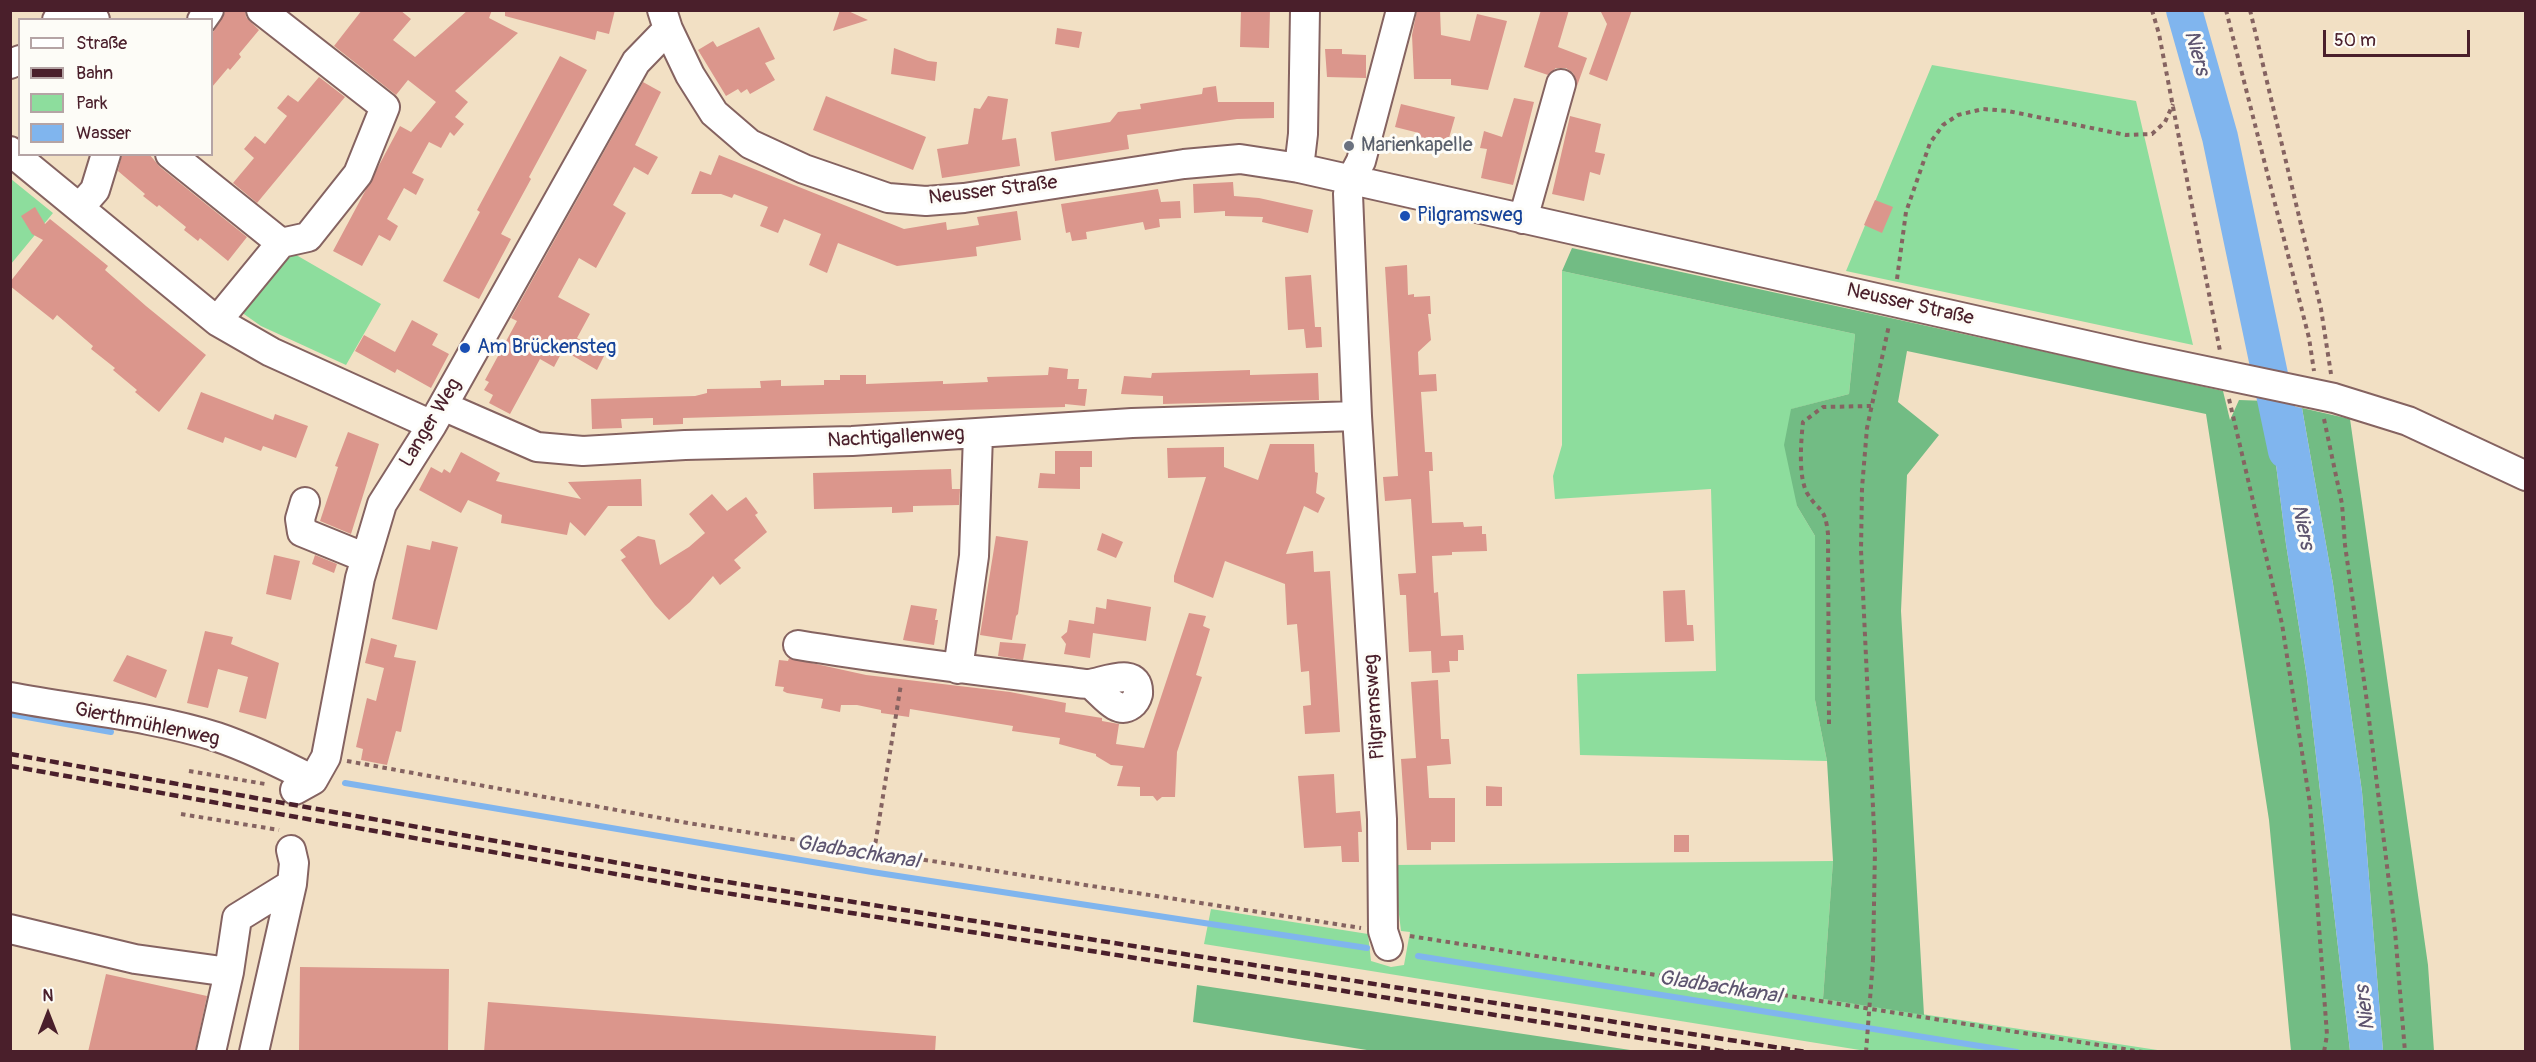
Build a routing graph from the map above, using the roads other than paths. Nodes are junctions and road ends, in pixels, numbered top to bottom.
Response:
1 (261, 10) edge
2 (1305, 10) edge
3 (1401, 10) edge
4 (665, 20) edge
5 (1561, 84) dead end
6 (10, 151) edge
7 (105, 156) edge
8 (172, 156) edge
9 (1299, 168) junction
10 (1351, 180) junction
11 (80, 207) junction
12 (1523, 219) junction
13 (281, 243) junction
14 (217, 321) junction
15 (437, 415) junction
16 (1357, 416) junction
17 (978, 434) junction
18 (2526, 476) edge
19 (304, 502) dead end
20 (366, 558) junction
21 (798, 645) dead end
22 (958, 669) junction
23 (1090, 684) dead end
24 (10, 697) edge
25 (311, 776) joint
26 (291, 850) road end
27 (292, 884) junction
28 (10, 930) edge
29 (1385, 939) road end
30 (229, 972) junction
31 (211, 1052) edge
32 (254, 1052) edge

1 - 13 street
2 - 9 street
3 - 10 street, Pilgramsweg
4 - 9 street, Neusser Straße
4 - 15 street, Langer Weg
5 - 12 street
6 - 11 street
7 - 11 street
8 - 13 street
9 - 10 street, Neusser Straße
10 - 12 street, Neusser Straße
10 - 16 street, Pilgramsweg
11 - 14 street
12 - 18 street, Neusser Straße
13 - 14 street
14 - 15 street
15 - 17 street, Nachtigallenweg
15 - 20 street, Langer Weg
16 - 17 street, Nachtigallenweg
16 - 29 street, Pilgramsweg
17 - 22 street
19 - 20 street
20 - 25 street, Langer Weg
21 - 22 street
22 - 23 street
24 - 25 street, Gierthmühlenweg
26 - 27 street
27 - 30 street
27 - 32 street
28 - 30 street
30 - 31 street

